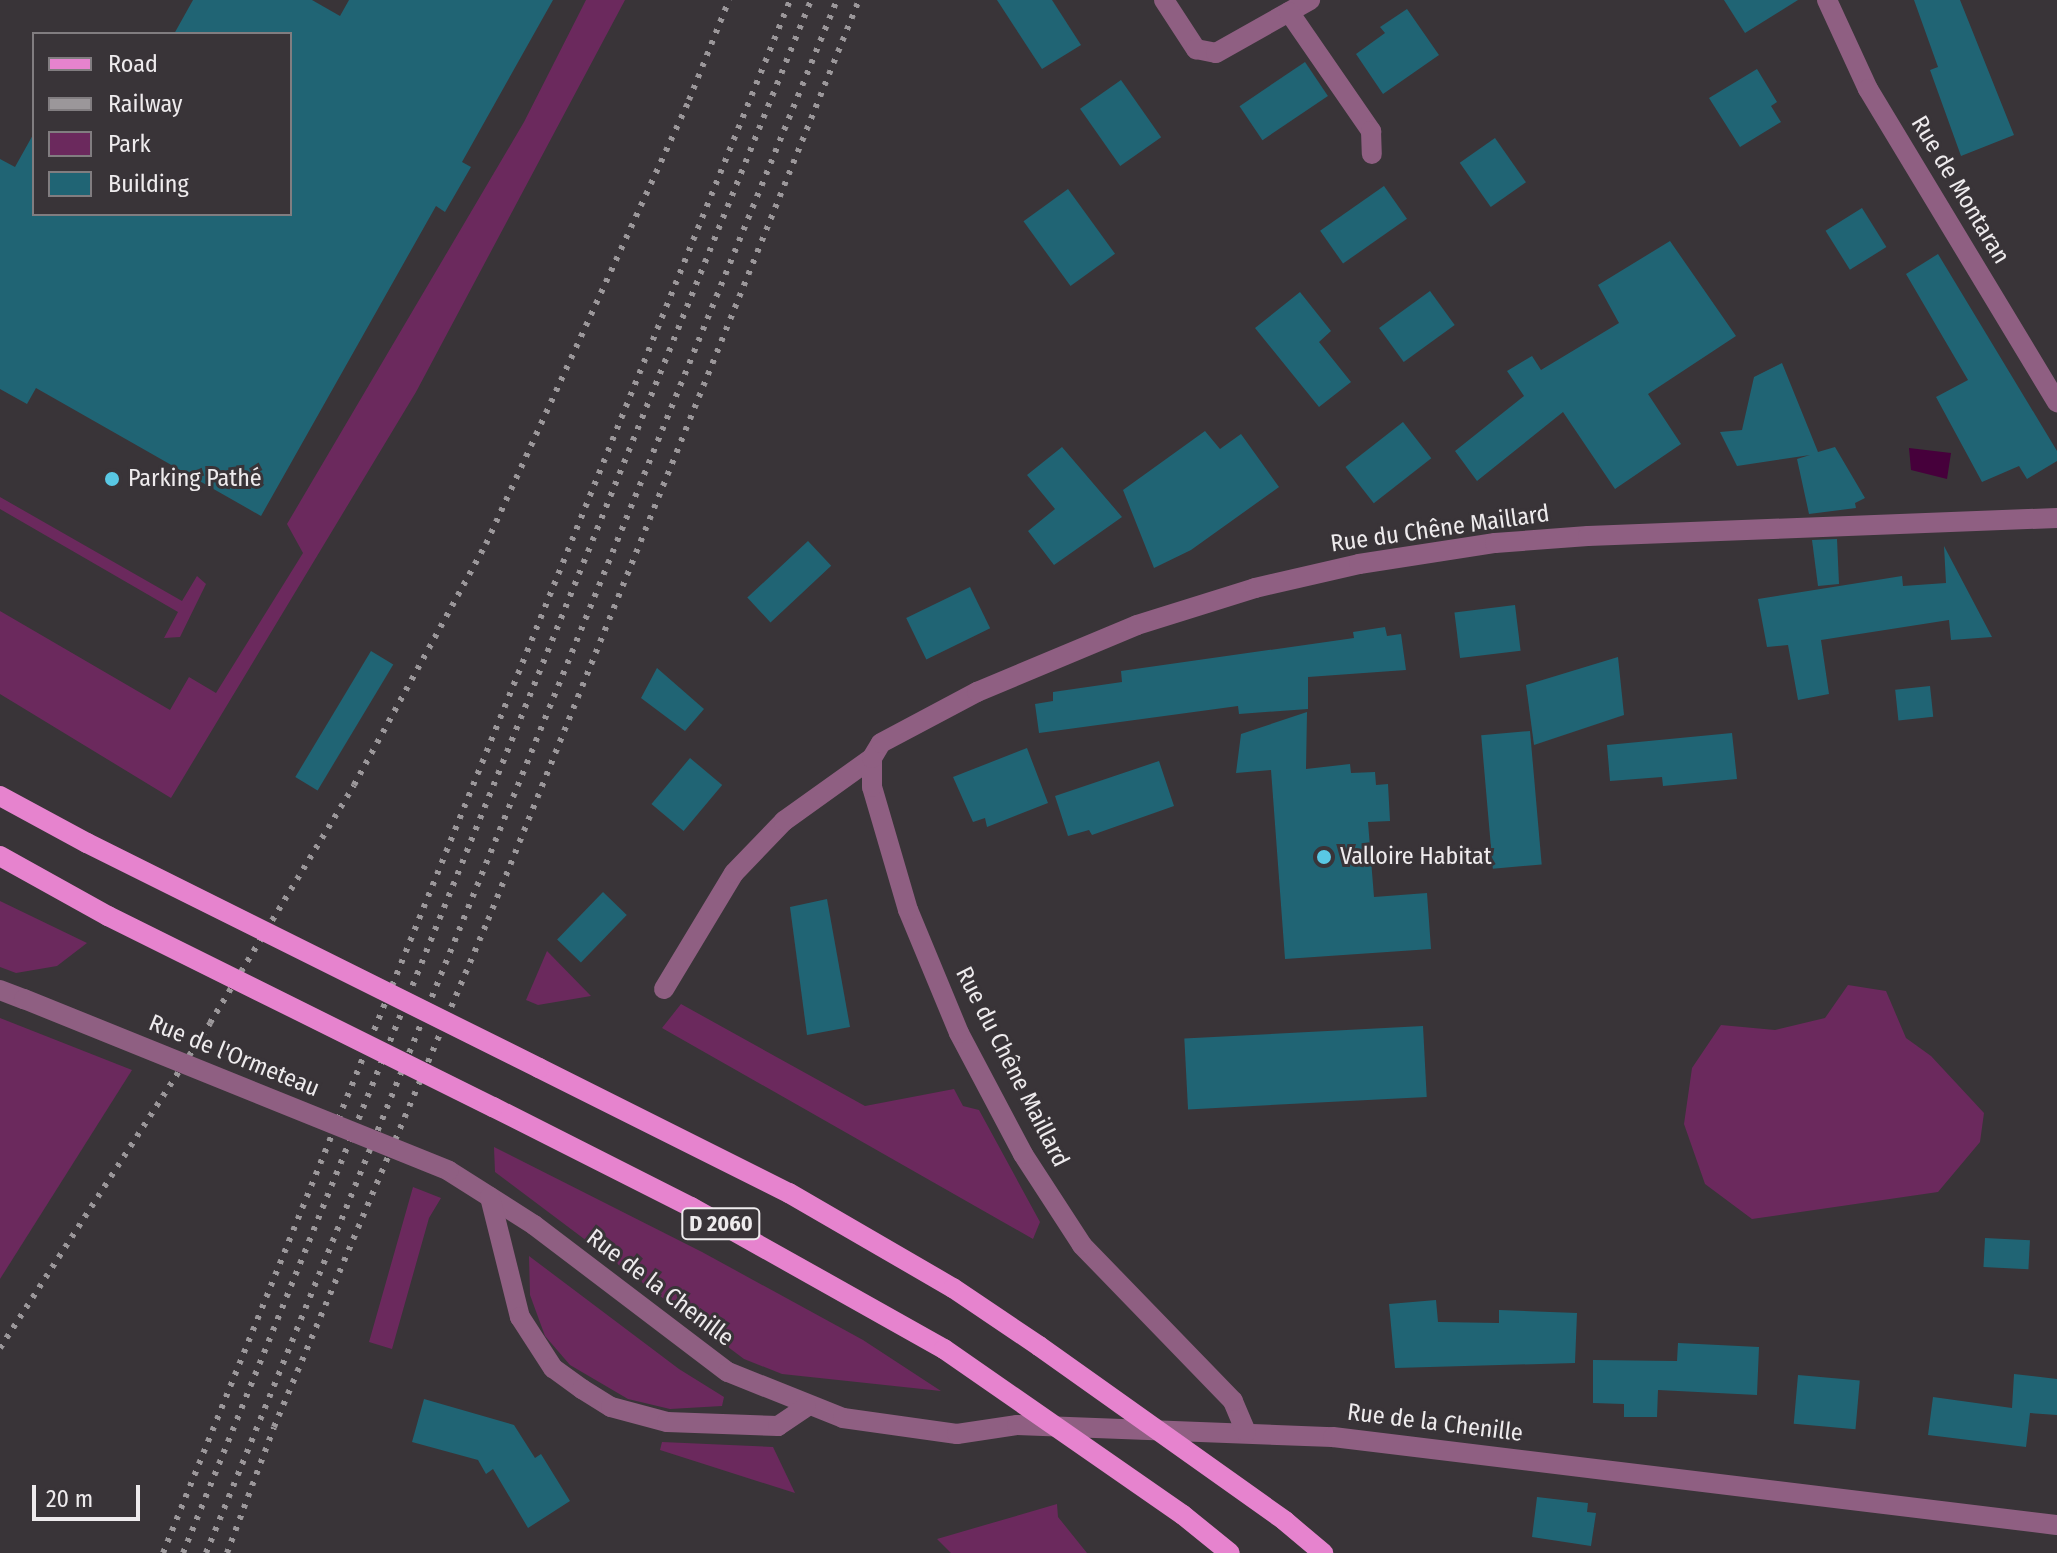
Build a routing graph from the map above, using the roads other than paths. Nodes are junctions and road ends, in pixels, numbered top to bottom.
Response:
1 (1164, 0) edge
2 (1310, 0) edge
3 (1827, 0) edge
4 (1289, 12) junction
5 (1372, 154) dead end
6 (2057, 402) edge
7 (2057, 518) edge
8 (872, 758) junction
9 (0, 796) edge
10 (0, 856) edge
11 (664, 989) dead end
12 (0, 990) edge
13 (449, 1171) joint
14 (490, 1197) junction
15 (806, 1407) junction
16 (1246, 1432) junction
17 (2057, 1525) edge
18 (1230, 1553) edge
19 (1323, 1553) edge

1 - 4 street
2 - 4 street
3 - 6 street, Rue de Montaran
4 - 5 street
7 - 8 street, Rue du Chêne Maillard
8 - 11 street, Rue du Chêne Maillard
8 - 16 street, Rue du Chêne Maillard
9 - 19 main road, D 2060, bridge
10 - 18 main road, D 2060, bridge
12 - 13 street, Rue de l'Ormeteau, bridge
13 - 14 street, Rue de la Chenille
14 - 15 street, Rue de la Chenille
14 - 15 street
15 - 16 street, Rue de la Chenille
16 - 17 street, Rue de la Chenille

